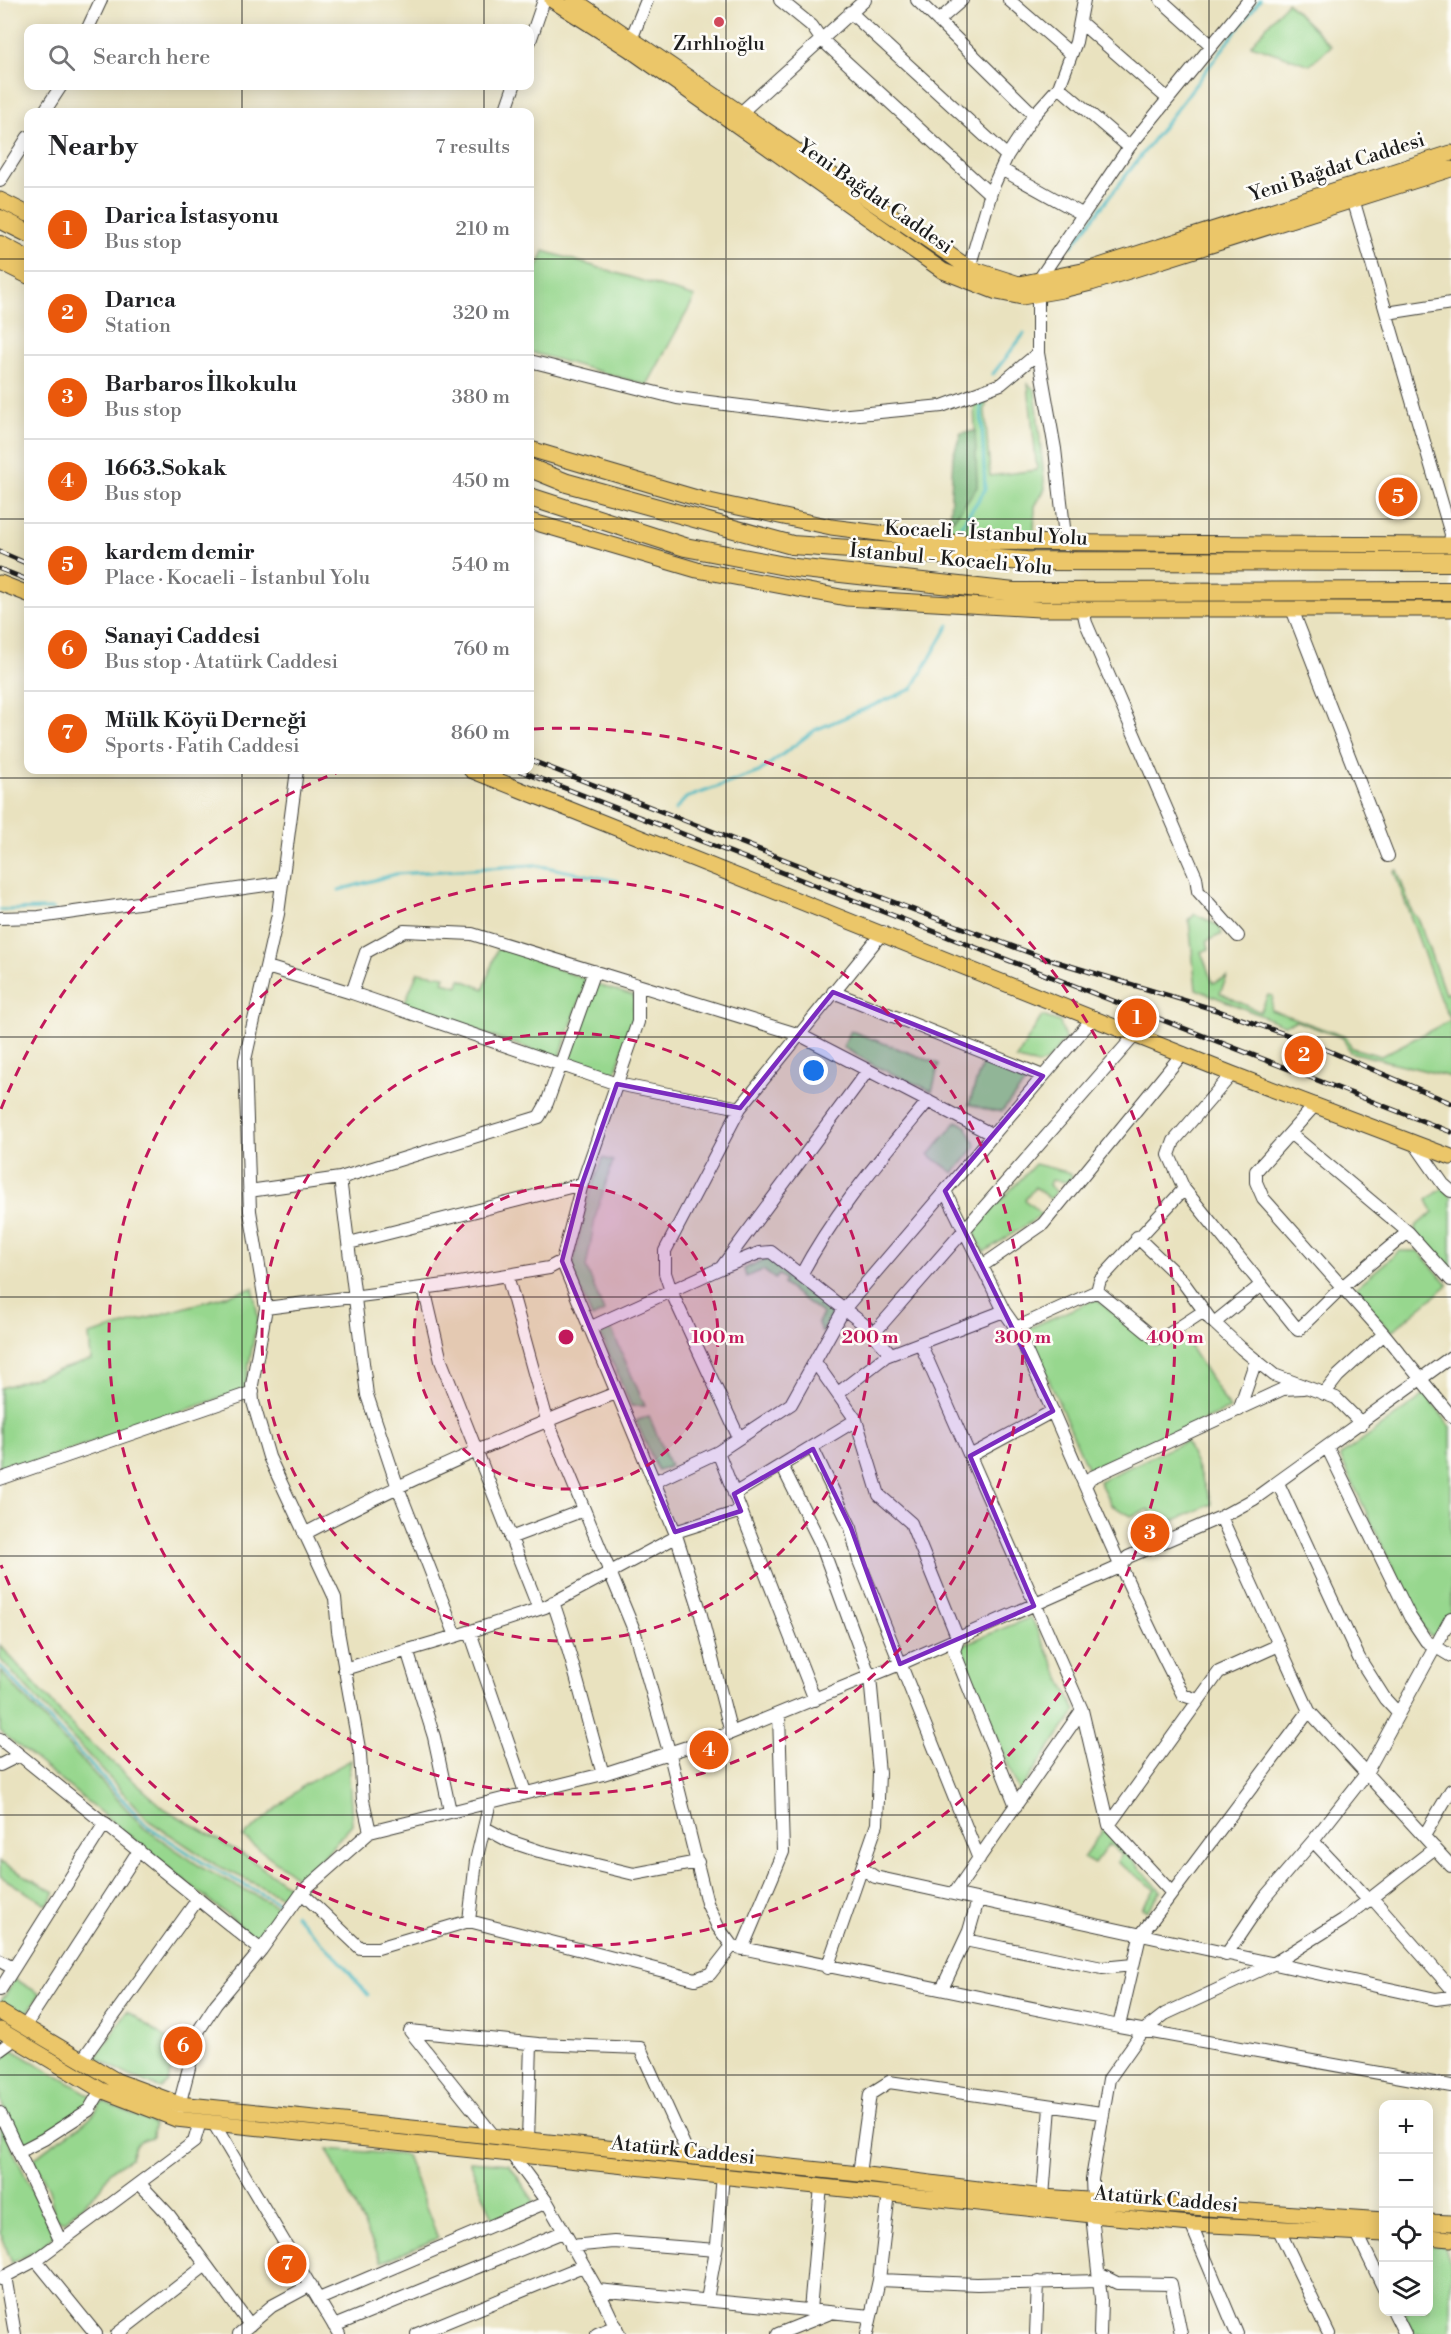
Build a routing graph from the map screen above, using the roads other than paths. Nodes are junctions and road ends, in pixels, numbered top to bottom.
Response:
1 (101, 0) edge
2 (544, 0) edge
3 (552, 0) edge
4 (574, 0) edge
5 (647, 0) edge
6 (780, 0) edge
7 (865, 0) edge
8 (917, 0) edge
9 (962, 0) edge
10 (1009, 0) edge
11 (1084, 0) edge
12 (1161, 0) edge
13 (1244, 2) edge
14 (850, 12) junction
15 (938, 21) junction
16 (1080, 22) junction
17 (90, 24) edge
18 (534, 29) edge
19 (632, 38) junction
20 (821, 39) junction
21 (1211, 45) junction
22 (1070, 53) junction
23 (1059, 87) junction
24 (58, 90) edge
25 (513, 90) edge
26 (1167, 98) junction
27 (47, 108) edge
28 (506, 108) edge
29 (1034, 115) junction
30 (736, 117) junction
31 (24, 143) edge
32 (1129, 147) junction
33 (1451, 153) edge
34 (1007, 156) junction
35 (1001, 169) junction
36 (1451, 169) edge
37 (0, 181) edge
38 (990, 194) junction
39 (1353, 199) junction
40 (0, 200) edge
41 (24, 212) edge
42 (1082, 213) junction
43 (0, 219) edge
44 (24, 231) edge
45 (0, 246) edge
46 (24, 258) edge
47 (0, 262) edge
48 (969, 268) junction
49 (24, 274) edge
50 (1038, 287) junction
51 (1451, 303) edge
52 (1387, 313) junction
53 (1038, 353) junction
54 (534, 362) edge
55 (534, 450) edge
56 (534, 470) edge
57 (534, 498) edge
58 (534, 522) edge
59 (1066, 545) junction
60 (1451, 551) edge
61 (0, 583) edge
62 (1451, 591) edge
63 (24, 592) edge
64 (1292, 609) junction
65 (1451, 609) edge
66 (1083, 610) junction
67 (296, 774) edge
68 (481, 774) edge
69 (1388, 856) dead end
70 (280, 883) junction
71 (0, 918) edge
72 (883, 932) junction
73 (1238, 936) dead end
74 (267, 967) junction
75 (594, 971) junction
76 (638, 985) junction
77 (833, 992) junction
78 (352, 993) junction
79 (1094, 1017) junction
80 (1136, 1034) junction
81 (800, 1035) junction
82 (1183, 1053) junction
83 (561, 1065) junction
84 (868, 1070) junction
85 (1232, 1074) junction
86 (1043, 1076) junction
87 (617, 1084) junction
88 (928, 1101) junction
89 (1315, 1105) junction
90 (740, 1108) junction
91 (1290, 1133) junction
92 (993, 1135) junction
93 (1415, 1144) junction
94 (1451, 1157) edge
95 (340, 1178) junction
96 (582, 1184) junction
97 (1184, 1189) junction
98 (249, 1191) junction
99 (945, 1191) junction
100 (1451, 1191) edge
101 (964, 1229) junction
102 (1408, 1232) junction
103 (1137, 1237) junction
104 (349, 1243) junction
105 (562, 1261) junction
106 (982, 1266) junction
107 (721, 1268) junction
108 (507, 1275) junction
109 (801, 1275) junction
110 (1451, 1280) edge
111 (1261, 1285) junction
112 (1342, 1287) junction
113 (424, 1288) junction
114 (670, 1291) junction
115 (1097, 1291) junction
116 (357, 1297) junction
117 (266, 1308) junction
118 (844, 1309) junction
119 (1004, 1311) junction
120 (1204, 1311) junction
121 (1214, 1323) junction
122 (589, 1328) junction
123 (1016, 1328) junction
124 (874, 1333) junction
125 (1383, 1334) junction
126 (921, 1343) junction
127 (891, 1354) junction
128 (1451, 1357) edge
129 (1256, 1360) junction
130 (815, 1362) junction
131 (1422, 1379) junction
132 (1308, 1388) junction
133 (253, 1392) junction
134 (616, 1393) junction
135 (838, 1393) junction
136 (1324, 1394) junction
137 (1239, 1410) junction
138 (1053, 1411) junction
139 (1451, 1416) edge
140 (547, 1420) junction
141 (856, 1420) junction
142 (1362, 1424) junction
143 (739, 1438) junction
144 (1328, 1447) junction
145 (813, 1449) junction
146 (474, 1450) junction
147 (718, 1452) junction
148 (970, 1456) junction
149 (783, 1466) junction
150 (0, 1479) edge
151 (654, 1482) junction
152 (1278, 1483) junction
153 (397, 1485) junction
154 (1085, 1486) junction
155 (735, 1494) junction
156 (584, 1510) junction
157 (741, 1511) junction
158 (1221, 1517) junction
159 (304, 1534) junction
160 (676, 1535) junction
161 (510, 1538) junction
162 (1119, 1567) junction
163 (610, 1574) junction
164 (553, 1602) junction
165 (1034, 1606) junction
166 (539, 1609) junction
167 (1451, 1618) edge
168 (470, 1632) junction
169 (456, 1636) junction
170 (958, 1639) junction
171 (1279, 1645) junction
172 (1435, 1646) junction
173 (407, 1650) junction
174 (1451, 1656) edge
175 (900, 1664) junction
176 (345, 1669) junction
177 (870, 1677) junction
178 (815, 1700) junction
179 (1198, 1701) junction
180 (1082, 1710) junction
181 (1309, 1711) junction
182 (1398, 1713) junction
183 (779, 1714) junction
184 (731, 1733) junction
185 (0, 1739) edge
186 (20, 1755) junction
187 (670, 1755) junction
188 (0, 1765) edge
189 (603, 1774) junction
190 (1365, 1775) junction
191 (1451, 1790) edge
192 (525, 1792) junction
193 (490, 1802) junction
194 (1016, 1806) junction
195 (450, 1811) junction
196 (105, 1823) junction
197 (1109, 1825) junction
198 (485, 1828) junction
199 (370, 1832) junction
200 (1424, 1836) junction
201 (1313, 1841) junction
202 (1436, 1848) junction
203 (139, 1850) junction
204 (979, 1859) junction
205 (698, 1862) junction
206 (1451, 1866) edge
207 (863, 1869) junction
208 (304, 1890) junction
209 (1172, 1893) junction
210 (954, 1894) junction
211 (198, 1899) junction
212 (1371, 1899) junction
213 (978, 1900) junction
214 (469, 1921) junction
215 (1140, 1936) junction
216 (965, 1940) junction
217 (737, 1948) junction
218 (261, 1950) junction
219 (1226, 1955) junction
220 (0, 1961) edge
221 (1273, 1964) junction
222 (1133, 1965) junction
223 (13, 1968) junction
224 (828, 1968) junction
225 (1451, 1988) edge
226 (942, 1989) junction
227 (0, 1990) edge
228 (1451, 1998) edge
229 (0, 2012) edge
230 (1119, 2026) junction
231 (0, 2030) edge
232 (1143, 2031) junction
233 (20, 2033) junction
234 (531, 2044) junction
235 (0, 2050) edge
236 (82, 2060) junction
237 (1451, 2086) edge
238 (101, 2090) junction
239 (1050, 2107) junction
240 (178, 2111) junction
241 (0, 2113) edge
242 (1101, 2113) junction
243 (207, 2123) junction
244 (494, 2136) junction
245 (528, 2140) junction
246 (19, 2152) junction
247 (512, 2155) junction
248 (689, 2156) junction
249 (859, 2174) junction
250 (723, 2175) junction
251 (140, 2184) junction
252 (821, 2186) junction
253 (890, 2192) junction
254 (1043, 2197) junction
255 (547, 2202) junction
256 (1092, 2208) junction
257 (1379, 2220) edge
258 (1433, 2222) edge
259 (1451, 2223) edge
260 (1191, 2224) junction
261 (1279, 2229) junction
262 (563, 2232) junction
263 (1357, 2233) junction
264 (1379, 2234) edge
265 (1433, 2237) edge
266 (1451, 2239) edge
267 (61, 2242) junction
268 (571, 2246) junction
269 (716, 2250) junction
270 (36, 2260) junction
271 (206, 2265) junction
272 (583, 2266) junction
273 (1099, 2277) junction
274 (3, 2278) edge
275 (879, 2280) junction
276 (1379, 2280) edge
277 (1038, 2282) junction
278 (311, 2285) junction
279 (597, 2290) junction
280 (319, 2299) junction
281 (707, 2300) junction
282 (810, 2310) junction
283 (832, 2312) junction
284 (871, 2316) junction
285 (1396, 2316) edge
286 (250, 2325) junction
287 (337, 2330) edge
288 (617, 2330) edge
289 (93, 2332) edge
290 (15, 2334) edge
291 (117, 2334) edge
292 (239, 2334) edge
293 (417, 2334) edge
294 (597, 2334) edge
295 (777, 2334) edge
296 (867, 2334) edge
297 (1035, 2334) edge
298 (1100, 2334) edge
299 (1181, 2334) edge
300 (1237, 2334) edge
301 (1329, 2334) edge
302 (1405, 2334) edge

1 - 17 street
2 - 18 street
3 - 30 main road, Yeni Bağdat Caddesi
4 - 19 main road, Yeni Bağdat Caddesi
5 - 19 street
6 - 20 street
7 - 14 street
8 - 15 street
9 - 15 street
10 - 22 street
11 - 16 street
12 - 21 street
13 - 21 street
14 - 20 street
14 - 34 street
15 - 29 street
16 - 22 street
16 - 26 street
19 - 30 main road, Yeni Bağdat Caddesi
20 - 30 street
20 - 38 street
21 - 26 street
22 - 23 street
23 - 29 street
23 - 32 street
24 - 27 street
25 - 28 street
26 - 32 street
29 - 34 street
30 - 48 main road, Yeni Bağdat Caddesi
30 - 50 main road, Yeni Bağdat Caddesi
31 - 37 street
32 - 42 street
33 - 50 main road, Yeni Bağdat Caddesi
34 - 35 street
35 - 38 street
35 - 42 street
36 - 39 main road, Yeni Bağdat Caddesi
38 - 48 street
39 - 50 main road, Yeni Bağdat Caddesi
39 - 52 street
40 - 41 main road
42 - 50 street
43 - 44 highway
45 - 46 highway
47 - 49 main road
48 - 50 main road, Yeni Bağdat Caddesi
50 - 53 street
51 - 52 street
52 - 60 street
53 - 54 street
53 - 59 street
55 - 59 main road
56 - 60 highway, Kocaeli - İstanbul Yolu
57 - 62 highway, İstanbul - Kocaeli Yolu
58 - 66 main road
59 - 60 main road
61 - 63 main road
64 - 65 main road
64 - 66 main road
64 - 69 street
66 - 73 street
67 - 70 street
68 - 72 main road
70 - 71 street
70 - 74 street
72 - 77 street
72 - 79 main road
74 - 78 street
74 - 98 street
75 - 76 street
75 - 78 street
75 - 83 street
76 - 81 street
76 - 87 street
77 - 81 street
77 - 86 street
78 - 83 street
79 - 80 main road
79 - 86 street
80 - 82 main road
80 - 101 street
81 - 84 street
81 - 90 street
82 - 85 main road
82 - 106 street
83 - 87 street
83 - 95 street
84 - 88 street
84 - 107 street
85 - 89 main road
85 - 97 street
86 - 92 street
87 - 90 street
87 - 96 street
88 - 92 street
88 - 109 street
89 - 91 street
89 - 93 main road
90 - 114 street
91 - 102 street
91 - 112 street
92 - 99 street
93 - 94 main road
93 - 100 street
95 - 98 street
95 - 104 street
96 - 104 street
96 - 105 street
97 - 103 street
97 - 111 street
98 - 117 street
99 - 101 street
99 - 118 street
101 - 106 street
101 - 124 street
102 - 110 street
102 - 112 street
103 - 115 street
103 - 120 street
104 - 116 street
105 - 108 street
105 - 122 street
106 - 119 street
107 - 109 street
107 - 114 street
108 - 113 street
108 - 140 street
109 - 118 street
111 - 112 street
111 - 121 street
112 - 125 street
113 - 116 street
113 - 146 street
114 - 122 street
114 - 143 street
115 - 120 street
115 - 123 street
116 - 117 street
116 - 153 street
117 - 133 street
118 - 124 street
118 - 130 street
119 - 123 street
119 - 126 street
120 - 121 street
121 - 129 street
122 - 134 street
123 - 138 street
124 - 127 street
125 - 131 street
125 - 136 street
126 - 127 street
126 - 148 street
127 - 135 street
128 - 131 street
129 - 132 street
129 - 137 street
130 - 135 street
130 - 143 street
131 - 139 street
131 - 142 street
132 - 136 street
132 - 137 street
133 - 150 street
133 - 159 street
134 - 140 street
134 - 151 street
135 - 141 street
136 - 142 street
137 - 154 street
138 - 148 street
138 - 154 street
140 - 146 street
140 - 156 street
141 - 145 street
141 - 170 street
142 - 144 street
143 - 147 street
144 - 152 street
144 - 172 street
145 - 149 street
145 - 175 street
146 - 153 street
146 - 161 street
147 - 151 street
147 - 155 street
148 - 165 street
149 - 155 street
149 - 177 street
151 - 160 street
152 - 158 street
152 - 182 street
153 - 159 street
153 - 169 street
154 - 162 street
155 - 157 street
156 - 161 street
156 - 163 street
157 - 160 street
157 - 178 street
158 - 162 street
158 - 171 street
159 - 176 street
160 - 163 street
160 - 184 street
161 - 166 street
162 - 165 street
162 - 179 street
163 - 164 street
163 - 187 street
164 - 166 street
164 - 189 street
165 - 170 street
165 - 180 street
166 - 168 street
167 - 172 street
168 - 169 street
168 - 192 street
169 - 173 street
170 - 175 street
170 - 194 street
171 - 179 street
171 - 181 street
172 - 174 street
172 - 182 street
173 - 176 street
173 - 195 street
175 - 177 street
175 - 204 street
176 - 199 street
177 - 178 street
177 - 207 street
178 - 183 street
179 - 197 street
180 - 194 street
180 - 197 street
181 - 190 street
181 - 209 street
182 - 190 street
183 - 184 street
183 - 217 street
184 - 187 street
185 - 186 street
186 - 188 street
186 - 196 street
187 - 189 street
187 - 205 street
189 - 192 street
190 - 200 street
190 - 201 street
191 - 200 street
192 - 193 street
193 - 195 street
193 - 198 street
194 - 204 street
195 - 199 street
196 - 203 street
196 - 223 street
197 - 209 street
198 - 205 street
198 - 214 street
199 - 208 street
200 - 202 street
201 - 212 street
201 - 219 street
202 - 206 street
202 - 212 street
203 - 211 street
203 - 233 street
204 - 210 street
205 - 217 street
207 - 210 street
207 - 224 street
208 - 214 street
208 - 218 street
209 - 215 street
210 - 213 street
211 - 218 street
211 - 236 street
212 - 221 street
212 - 225 street
213 - 215 street
213 - 216 street
214 - 217 street
215 - 219 street
215 - 222 street
216 - 222 street
216 - 226 street
217 - 224 street
218 - 240 street
219 - 221 street
220 - 223 street
221 - 228 street
221 - 232 street
222 - 230 street
223 - 227 street
224 - 226 street
226 - 230 street
229 - 233 main road
230 - 232 street
231 - 233 main road, Atatürk Caddesi
232 - 237 street
232 - 242 street
233 - 235 street
233 - 236 main road
233 - 238 main road, Atatürk Caddesi
234 - 244 street
234 - 245 street
234 - 248 street
236 - 240 main road
238 - 240 main road, Atatürk Caddesi
238 - 246 street
239 - 242 street
239 - 249 street
239 - 254 street
240 - 243 main road, Atatürk Caddesi
240 - 244 main road
241 - 246 street
242 - 256 street
243 - 247 main road, Atatürk Caddesi
243 - 251 street
243 - 278 street
244 - 245 main road
245 - 248 main road
246 - 267 street
247 - 250 main road, Atatürk Caddesi
247 - 255 street
248 - 249 main road
249 - 254 main road
250 - 252 main road, Atatürk Caddesi
250 - 269 street
251 - 267 street
251 - 271 street
252 - 253 main road, Atatürk Caddesi
252 - 282 street
253 - 256 main road, Atatürk Caddesi
253 - 275 street
254 - 256 main road
255 - 262 street
255 - 280 street
256 - 257 main road
256 - 260 main road, Atatürk Caddesi
256 - 273 street
258 - 259 main road
260 - 261 main road, Atatürk Caddesi
260 - 300 street
261 - 263 main road, Atatürk Caddesi
261 - 301 street
262 - 268 street
262 - 287 street
263 - 264 main road, Atatürk Caddesi
263 - 276 street
265 - 266 main road
267 - 270 street
268 - 269 street
268 - 272 street
269 - 281 street
270 - 274 street
270 - 289 street
271 - 286 street
271 - 291 street
272 - 279 street
272 - 293 street
273 - 277 street
273 - 298 street
273 - 299 street
274 - 290 street
275 - 277 street
275 - 284 street
277 - 297 street
278 - 280 street
278 - 286 street
279 - 281 street
279 - 288 street
280 - 287 street
281 - 282 street
282 - 283 street
283 - 284 street
283 - 295 street
284 - 296 street
285 - 302 street
286 - 292 street
288 - 294 street

